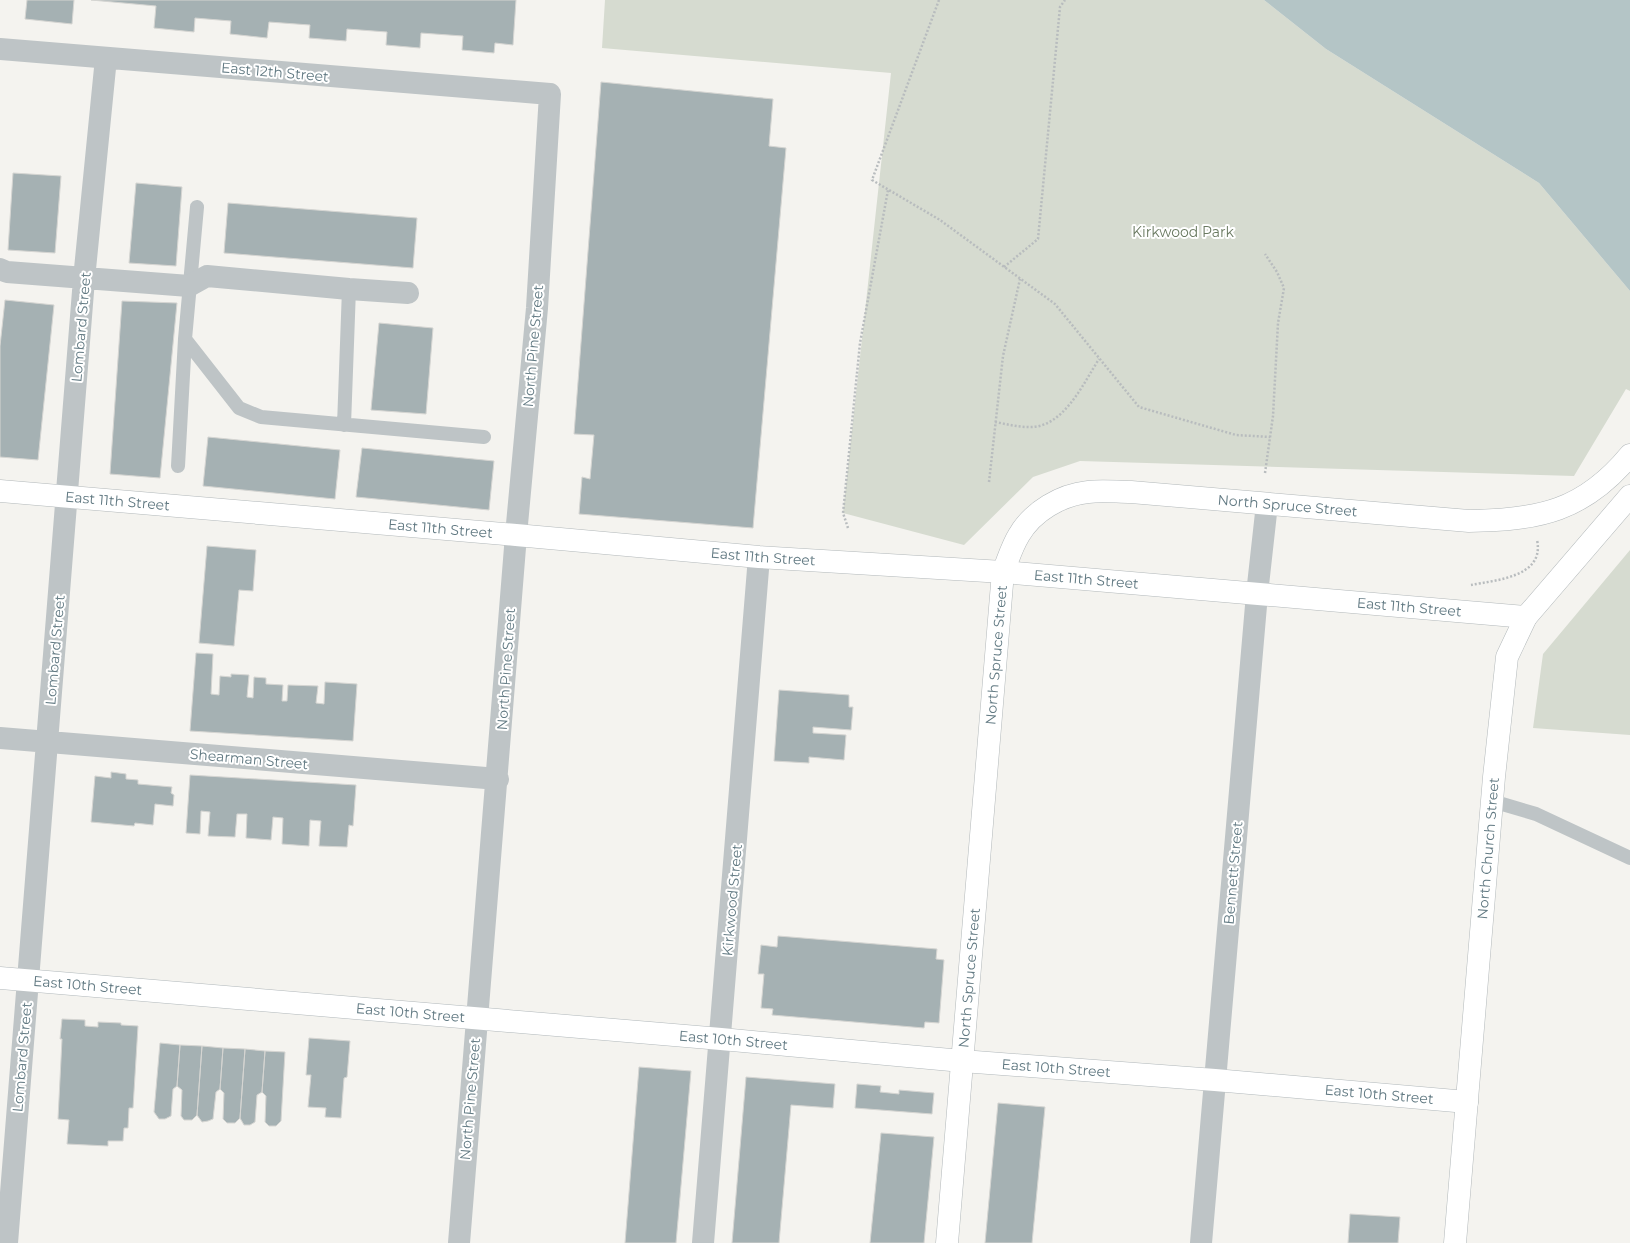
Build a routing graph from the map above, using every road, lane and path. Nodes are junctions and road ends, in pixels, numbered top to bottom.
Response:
1 (939, 0) edge
2 (1065, 0) edge
3 (0, 49) edge
4 (106, 58) junction
5 (550, 94) joint
6 (888, 190) junction
7 (197, 207) dead end
8 (1266, 254) dead end
9 (1004, 267) junction
10 (0, 268) edge
11 (84, 279) junction
12 (1020, 279) junction
13 (189, 286) junction
14 (349, 290) junction
15 (408, 293) dead end
16 (185, 340) junction
17 (1099, 359) junction
18 (995, 422) junction
19 (344, 425) junction
20 (484, 437) dead end
21 (1270, 437) junction
22 (1630, 455) edge
23 (178, 466) dead end
24 (1265, 473) dead end
25 (989, 482) dead end
26 (0, 491) edge
27 (67, 496) junction
28 (1630, 496) edge
29 (1267, 504) junction
30 (848, 528) dead end
31 (516, 534) junction
32 (1537, 540) dead end
33 (759, 557) junction
34 (1003, 572) junction
35 (1470, 591) dead end
36 (1257, 594) junction
37 (1526, 617) junction
38 (0, 738) edge
39 (47, 742) junction
40 (498, 780) junction
41 (1492, 801) junction
42 (1630, 858) edge
43 (0, 978) edge
44 (28, 981) junction
45 (477, 1019) junction
46 (722, 1039) junction
47 (962, 1061) junction
48 (1215, 1080) junction
49 (1467, 1102) junction
50 (7, 1243) edge
51 (459, 1243) edge
52 (703, 1243) edge
53 (947, 1243) edge
54 (1201, 1243) edge
55 (1455, 1243) edge

1 - 6 path
2 - 9 path
3 - 4 street, East 12th Street
4 - 5 street, East 12th Street
4 - 11 street, Lombard Street
5 - 31 street, North Pine Street
6 - 9 path
6 - 30 path
7 - 13 lane
8 - 21 path
9 - 12 path
10 - 11 street
11 - 13 street
11 - 27 street, Lombard Street
12 - 17 path
12 - 18 path
13 - 14 street
13 - 16 lane
14 - 15 street
14 - 19 lane
16 - 19 lane
16 - 23 lane
17 - 18 path
17 - 21 path
18 - 25 path
19 - 20 lane
21 - 24 path
22 - 29 main road, North Spruce Street
26 - 27 main road, East 11th Street
27 - 31 main road, East 11th Street
27 - 39 street, Lombard Street
28 - 37 main road, North Church Street
29 - 34 main road, North Spruce Street
29 - 36 street, Bennett Street
31 - 33 main road, East 11th Street
31 - 40 street, North Pine Street
32 - 35 path
33 - 34 main road, East 11th Street
33 - 46 street, Kirkwood Street
34 - 36 main road, East 11th Street
34 - 47 main road, North Spruce Street
36 - 37 main road, East 11th Street
36 - 48 street, Bennett Street
37 - 41 main road, North Church Street
38 - 39 street, Shearman Street
39 - 40 street, Shearman Street
39 - 44 street, Lombard Street
40 - 45 street, North Pine Street
41 - 42 lane
41 - 49 main road, North Church Street
43 - 44 main road, East 10th Street
44 - 45 main road, East 10th Street
44 - 50 street, Lombard Street
45 - 46 main road, East 10th Street
45 - 51 street, North Pine Street
46 - 47 main road, East 10th Street
46 - 52 street, Kirkwood Street
47 - 48 main road, East 10th Street
47 - 53 main road, North Spruce Street
48 - 49 main road, East 10th Street
48 - 54 street, Bennett Street
49 - 55 main road, North Church Street

